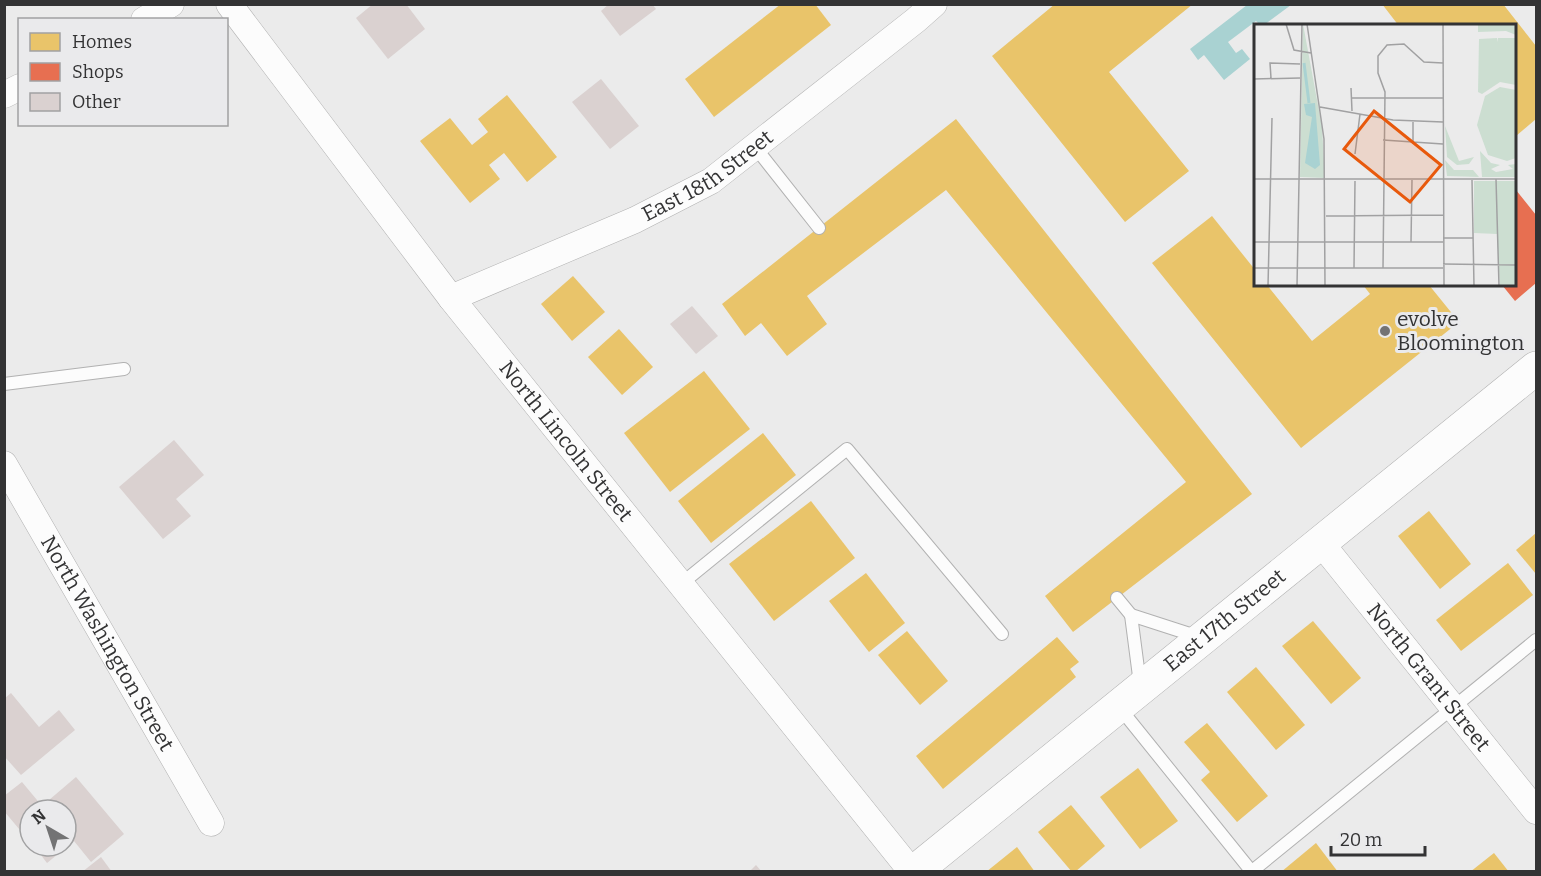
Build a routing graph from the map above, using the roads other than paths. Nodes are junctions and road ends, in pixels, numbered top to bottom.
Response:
1 (171, 4) edge
2 (229, 4) edge
3 (918, 10) edge
4 (147, 18) edge
5 (18, 88) edge
6 (4, 95) edge
7 (755, 147) junction
8 (819, 228) dead end
9 (451, 298) junction
10 (124, 369) dead end
11 (1534, 376) edge
12 (4, 384) edge
13 (4, 464) edge
14 (1321, 543) junction
15 (681, 584) junction
16 (1117, 598) dead end
17 (1131, 615) junction
18 (1002, 634) dead end
19 (1203, 638) junction
20 (1536, 640) edge
21 (1130, 698) junction
22 (1453, 707) junction
23 (1536, 811) edge
24 (211, 823) dead end
25 (1252, 871) edge
26 (913, 872) edge

1 - 4 street
2 - 9 street, North Lincoln Street
3 - 7 street, East 18th Street
5 - 6 street
7 - 8 lane
7 - 9 street, East 18th Street
9 - 15 street, North Lincoln Street
10 - 12 lane
11 - 14 main road, East 17th Street
13 - 24 street, North Washington Street
14 - 19 main road, East 17th Street
14 - 22 street, North Grant Street
15 - 18 lane
15 - 26 street, North Lincoln Street
16 - 17 lane
17 - 19 lane
17 - 21 lane
19 - 21 main road, East 17th Street
20 - 22 lane
21 - 25 lane
21 - 26 main road, East 17th Street
22 - 23 street, North Grant Street
22 - 25 lane

